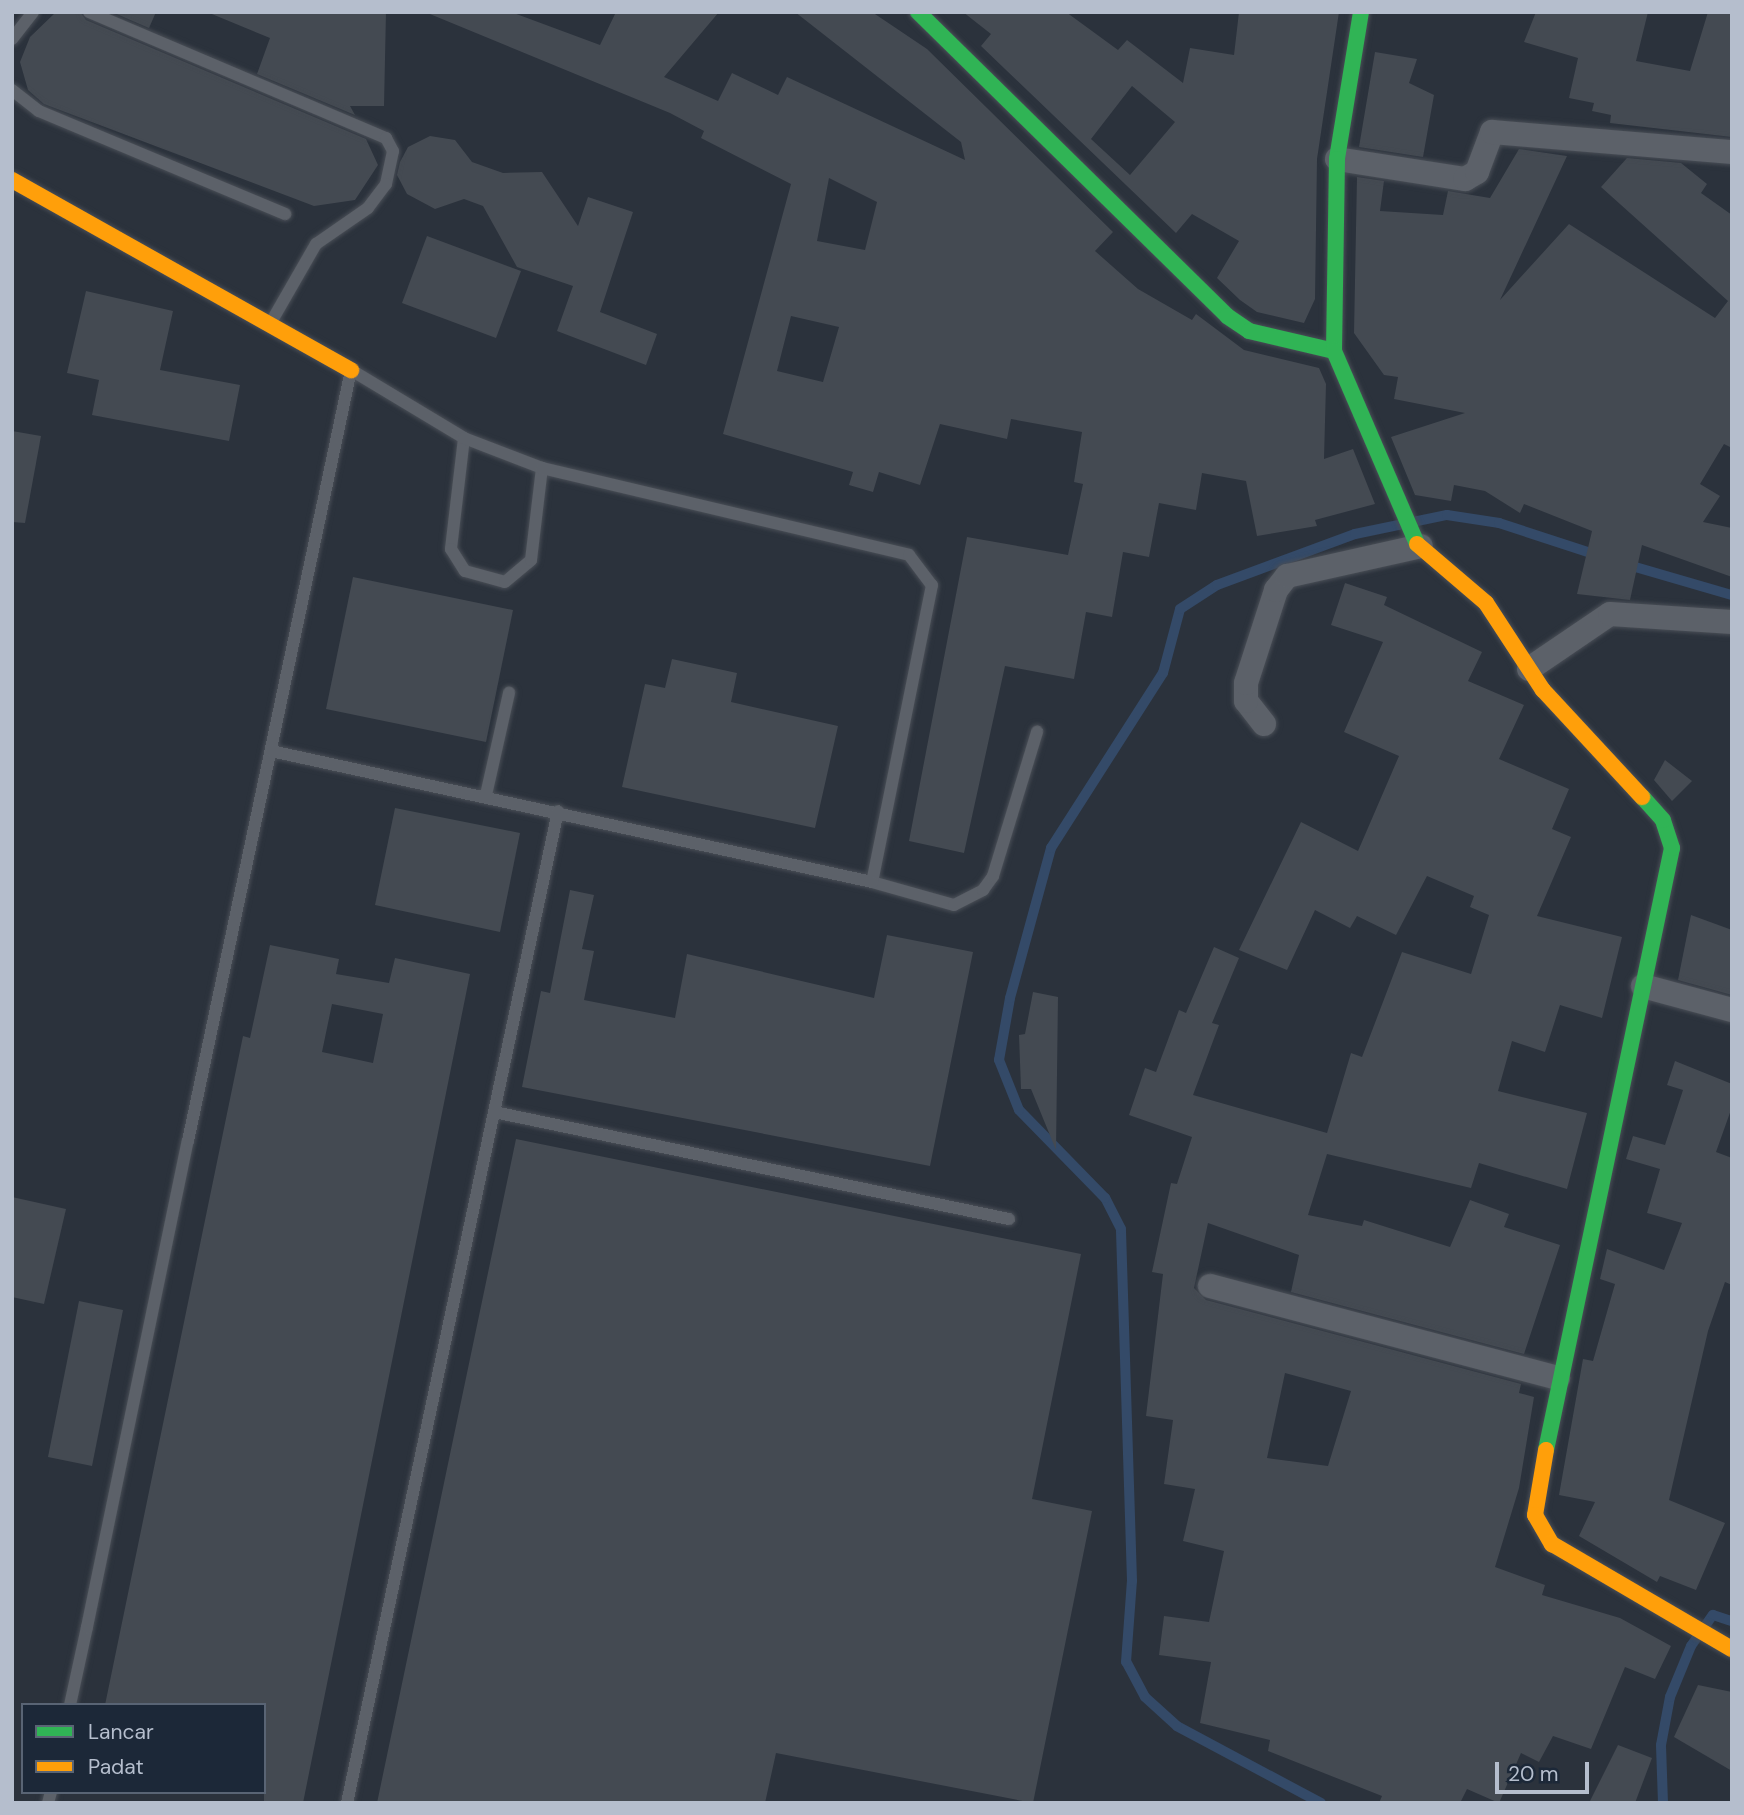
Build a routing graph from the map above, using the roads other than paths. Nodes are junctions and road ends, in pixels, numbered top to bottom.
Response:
1 (33, 12) edge
2 (89, 12) edge
3 (918, 12) edge
4 (1361, 12) edge
5 (12, 38) edge
6 (12, 90) edge
7 (1732, 152) edge
8 (1337, 159) junction
9 (12, 180) edge
10 (285, 214) dead end
11 (268, 328) junction
12 (1334, 351) junction
13 (351, 370) junction
14 (464, 438) junction
15 (542, 468) junction
16 (1416, 542) junction
17 (1732, 622) edge
18 (1529, 669) junction
19 (509, 693) dead end
20 (1264, 724) dead end
21 (1037, 732) dead end
22 (271, 751) junction
23 (486, 795) junction
24 (558, 811) junction
25 (872, 882) junction
26 (1643, 986) junction
27 (1732, 1010) edge
28 (494, 1112) junction
29 (1009, 1219) dead end
30 (1210, 1286) dead end
31 (1558, 1378) junction
32 (1728, 1647) edge
33 (70, 1703) edge
34 (347, 1803) edge

1 - 5 lane
2 - 11 lane
3 - 12 street
4 - 8 street
6 - 10 lane
7 - 8 street
8 - 12 street
9 - 11 street
11 - 13 street
12 - 16 street
13 - 14 lane
13 - 22 lane
14 - 15 lane
14 - 15 lane
15 - 25 lane
16 - 18 street
16 - 20 street
17 - 18 street
18 - 26 street
19 - 23 lane
21 - 25 lane
22 - 23 lane
22 - 33 lane
23 - 24 lane
24 - 25 lane
24 - 28 lane
26 - 27 street
26 - 31 street
28 - 29 lane
28 - 34 lane
30 - 31 street
31 - 32 street

